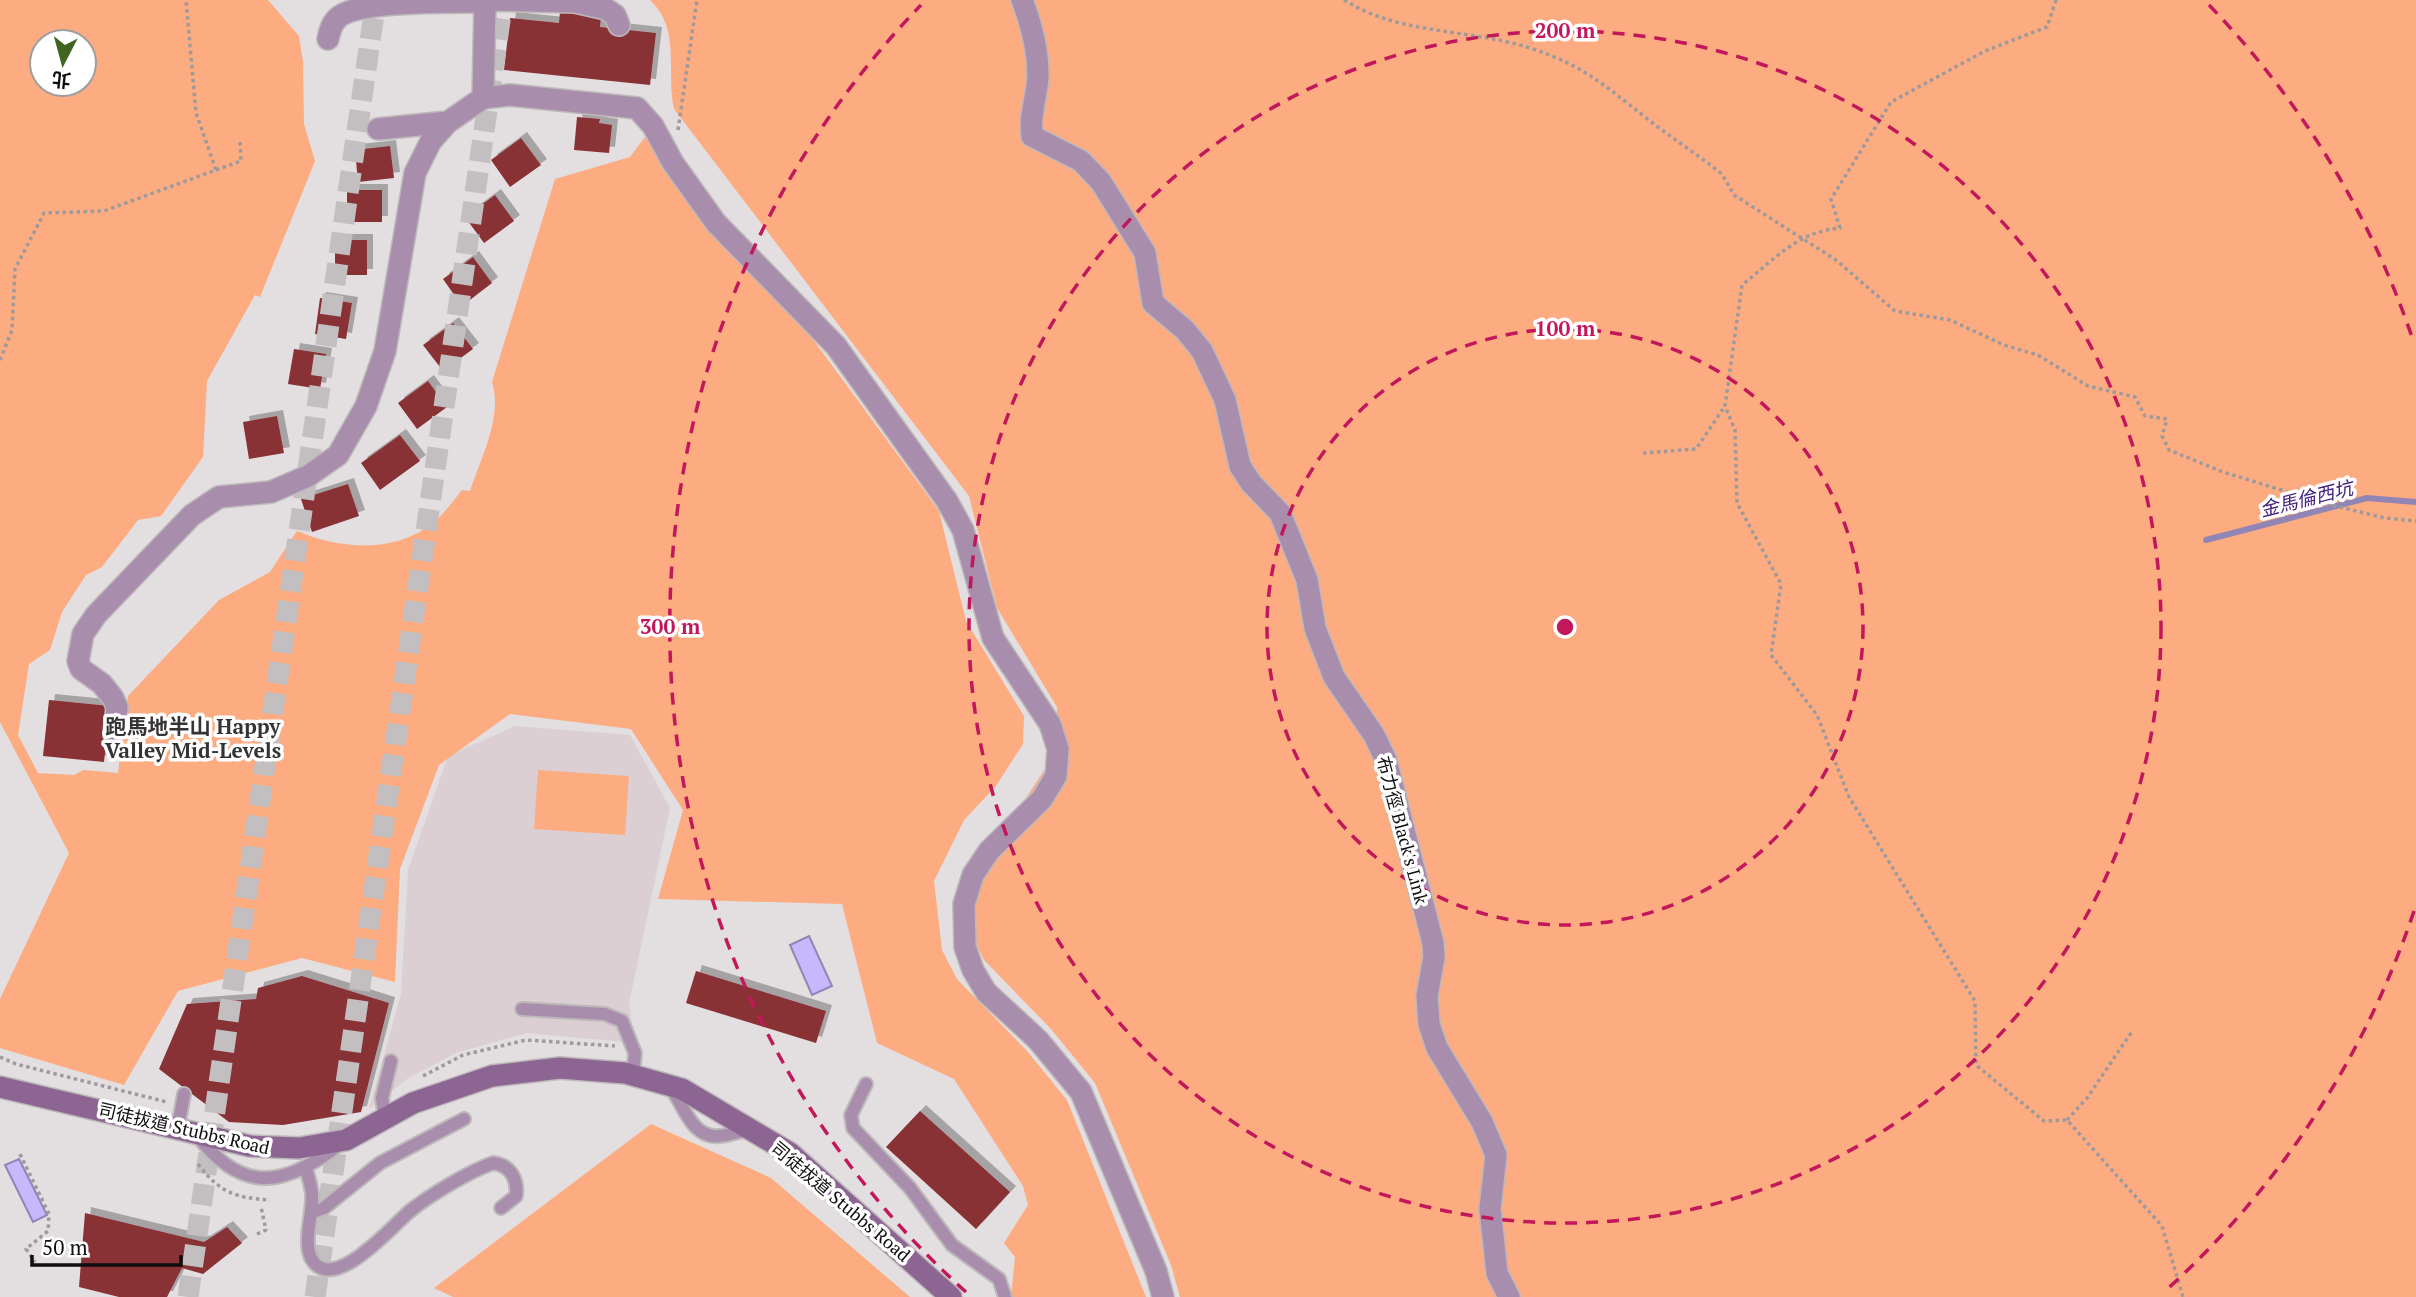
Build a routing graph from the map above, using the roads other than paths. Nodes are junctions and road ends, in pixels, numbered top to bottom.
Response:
1 (1022, 0) edge
2 (484, 1) edge
3 (619, 25) dead end
4 (328, 39) dead end
5 (483, 98) junction
6 (448, 122) junction
7 (378, 129) dead end
8 (114, 734) dead end
9 (522, 1009) dead end
10 (391, 1061) dead end
11 (633, 1075) junction
12 (866, 1084) dead end
13 (0, 1087) edge
14 (184, 1114) junction
15 (385, 1118) junction
16 (464, 1119) dead end
17 (346, 1140) junction
18 (306, 1168) junction
19 (501, 1208) dead end
20 (311, 1213) junction
21 (951, 1297) edge
22 (1005, 1297) edge
23 (1163, 1297) edge
24 (1510, 1297) edge

1 - 24 street, 布力徑 Black's Link
2 - 3 street
2 - 4 street
2 - 5 street
5 - 6 street
5 - 23 street
6 - 7 street
6 - 8 street
9 - 11 lane
10 - 15 lane
11 - 15 main road, 司徒拔道 Stubbs Road
11 - 21 main road, 司徒拔道 Stubbs Road
12 - 22 lane
13 - 14 main road, 司徒拔道 Stubbs Road
14 - 17 main road, 司徒拔道 Stubbs Road
14 - 18 lane
15 - 17 main road, 司徒拔道 Stubbs Road
16 - 20 lane
17 - 18 lane
18 - 20 lane
19 - 20 lane

